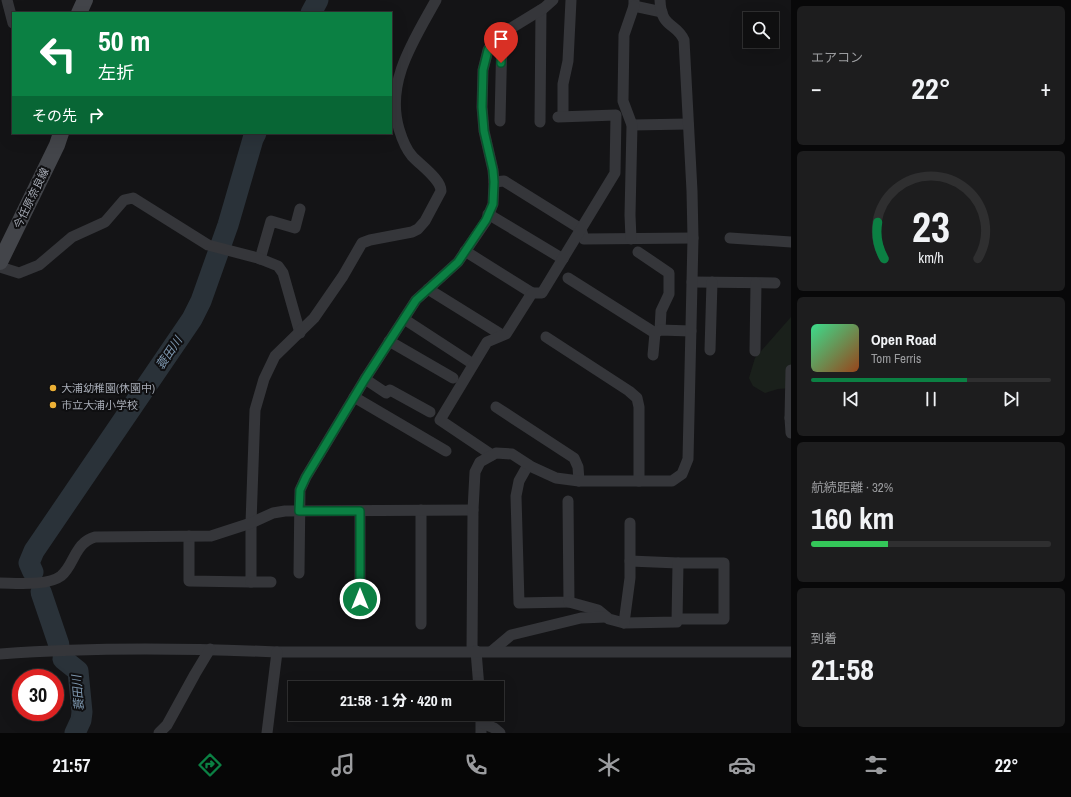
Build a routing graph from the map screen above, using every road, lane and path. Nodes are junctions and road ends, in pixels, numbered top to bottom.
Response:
1 (7, 0) edge
2 (85, 0) edge
3 (436, 0) edge
4 (553, 0) edge
5 (571, 0) edge
6 (660, 0) edge
7 (634, 3) edge
8 (541, 10) junction
9 (79, 12) edge
10 (662, 12) junction
11 (12, 19) edge
12 (502, 34) junction
13 (500, 121) dead end
14 (540, 122) dead end
15 (688, 124) junction
16 (632, 125) junction
17 (61, 134) edge
18 (494, 182) junction
19 (300, 209) dead end
20 (488, 214) junction
21 (581, 228) junction
22 (6, 238) edge
23 (693, 238) junction
24 (730, 238) dead end
25 (631, 239) junction
26 (791, 242) edge
27 (465, 251) junction
28 (638, 252) dead end
29 (260, 259) junction
30 (563, 259) junction
31 (0, 262) edge
32 (0, 267) edge
33 (568, 278) dead end
34 (692, 282) junction
35 (712, 282) junction
36 (756, 283) junction
37 (775, 283) dead end
38 (428, 288) junction
39 (532, 293) junction
40 (404, 319) junction
41 (657, 331) junction
42 (691, 331) junction
43 (300, 333) junction
44 (502, 335) junction
45 (546, 337) dead end
46 (389, 341) junction
47 (710, 350) dead end
48 (755, 351) dead end
49 (653, 355) dead end
50 (473, 364) junction
51 (791, 370) edge
52 (453, 378) dead end
53 (365, 379) junction
54 (354, 397) junction
55 (496, 407) dead end
56 (430, 412) dead end
57 (790, 417) edge
58 (791, 433) edge
59 (446, 451) dead end
60 (492, 455) junction
61 (528, 465) junction
62 (579, 481) junction
63 (638, 481) junction
64 (568, 501) dead end
65 (421, 510) junction
66 (473, 510) junction
67 (299, 511) junction
68 (360, 511) junction
69 (251, 523) junction
70 (630, 523) dead end
71 (189, 536) junction
72 (630, 561) junction
73 (678, 563) junction
74 (299, 573) dead end
75 (251, 582) junction
76 (271, 582) dead end
77 (0, 583) edge
78 (569, 602) junction
79 (360, 614) dead end
80 (606, 617) junction
81 (677, 619) junction
82 (624, 623) junction
83 (421, 624) dead end
84 (210, 649) junction
85 (474, 651) junction
86 (277, 652) junction
87 (492, 652) junction
88 (791, 652) edge
89 (0, 654) edge
90 (478, 681) edge
91 (481, 723) edge
92 (159, 733) edge
93 (267, 733) edge
94 (500, 733) edge

1 - 11 street
2 - 9 main road
3 - 43 street
4 - 8 street
5 - 21 street
6 - 10 street
7 - 10 street
7 - 16 street
8 - 12 street
8 - 14 street
10 - 15 street
12 - 13 street
12 - 18 street
15 - 16 street
15 - 23 street
16 - 25 street
17 - 22 main road, 今任原奈良線
18 - 20 street
18 - 21 street
19 - 29 street
20 - 27 street
20 - 30 street
21 - 25 street
21 - 30 street
22 - 31 main road, 今任原奈良線
23 - 25 street
23 - 34 street
24 - 26 street
27 - 38 street
27 - 39 street
28 - 41 street
29 - 32 street
29 - 43 street
30 - 39 street
33 - 41 street
34 - 35 street
34 - 42 street
35 - 36 street
35 - 47 street
36 - 37 street
36 - 48 street
38 - 40 street
38 - 44 street
39 - 44 street
40 - 46 street
40 - 50 street
41 - 42 street
41 - 49 street
42 - 63 street
43 - 69 street
44 - 50 street
45 - 63 street
46 - 52 street
46 - 53 street
50 - 60 street
51 - 57 street
53 - 54 street
53 - 56 street
54 - 59 street
54 - 67 street
55 - 62 street
57 - 58 street
60 - 61 street
60 - 66 street
61 - 62 street
61 - 78 street
62 - 63 street
64 - 78 street
65 - 66 street
65 - 68 street
65 - 83 street
66 - 85 street
67 - 68 street
67 - 69 street
67 - 74 street
68 - 79 street
69 - 71 street
69 - 75 street
70 - 72 street
71 - 75 street
71 - 77 street
72 - 73 street
72 - 82 street
73 - 81 street
73 - 81 street
75 - 76 street
78 - 80 street
80 - 82 street
80 - 87 street
81 - 82 street
84 - 86 street
84 - 89 street
84 - 92 street
85 - 86 street
85 - 87 street
85 - 90 street
86 - 93 street
87 - 88 street
91 - 94 street

